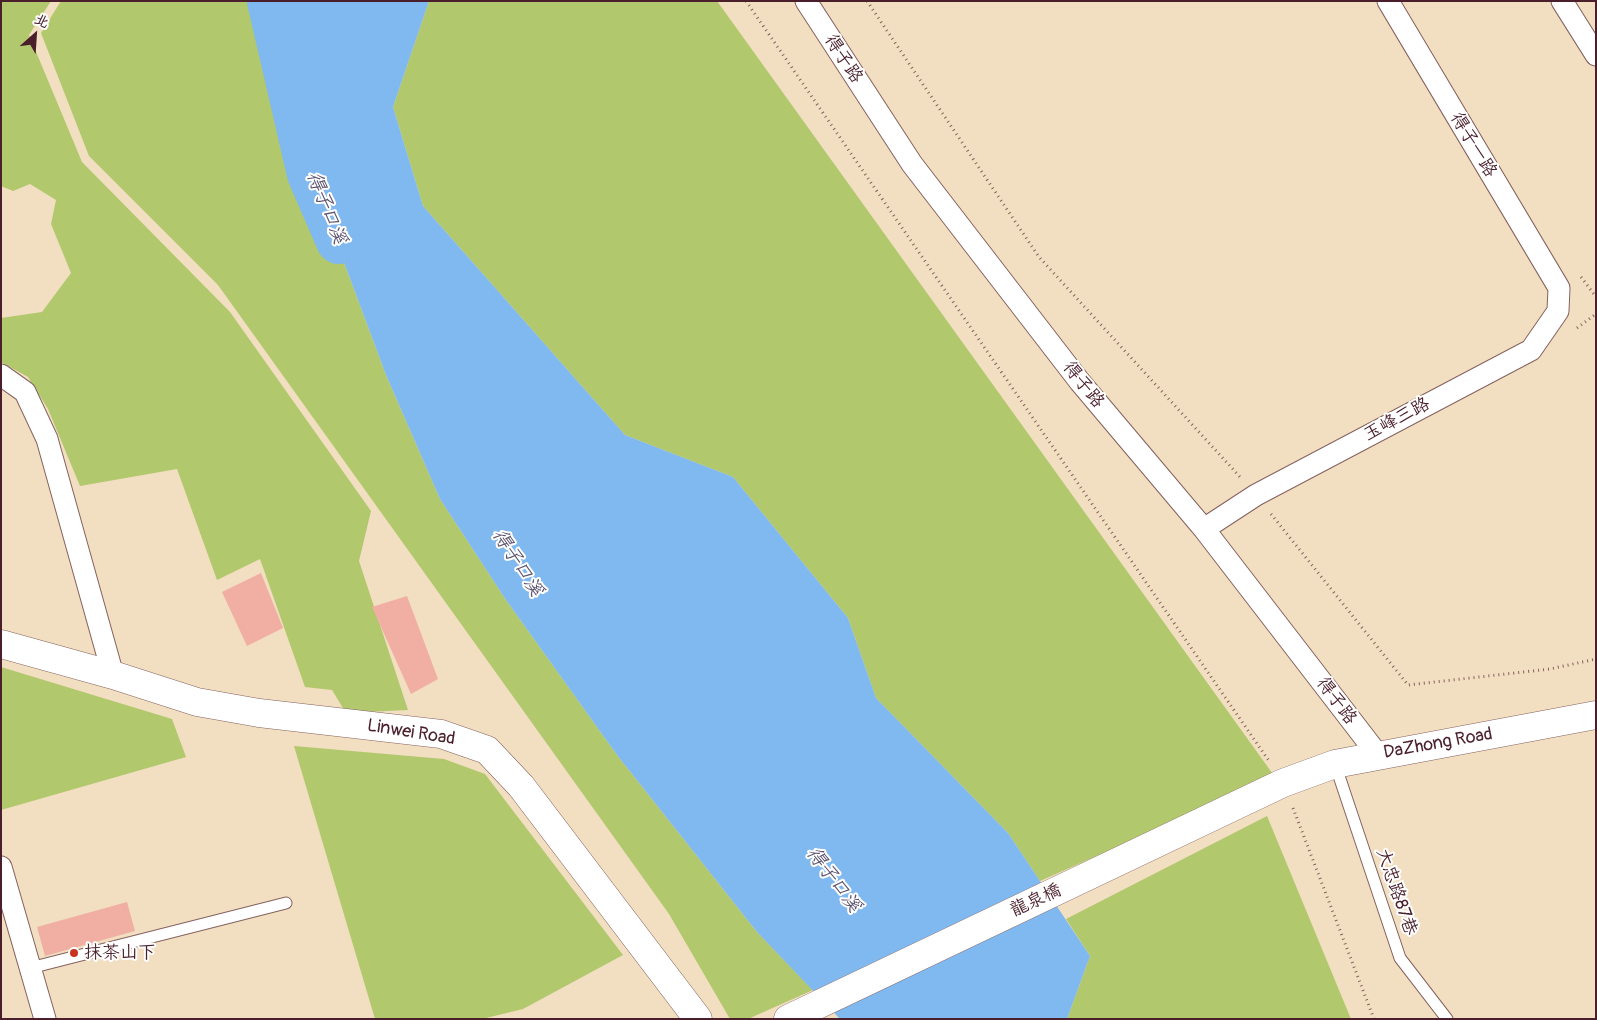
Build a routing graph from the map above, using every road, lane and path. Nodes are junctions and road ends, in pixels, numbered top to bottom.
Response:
1 (746, 1) edge
2 (806, 1) edge
3 (867, 1) edge
4 (1388, 1) edge
5 (1562, 1) edge
6 (1596, 55) edge
7 (1580, 275) dead end
8 (1559, 288) joint
9 (1596, 296) edge
10 (1, 375) edge
11 (1256, 495) junction
12 (1204, 529) junction
13 (1, 644) edge
14 (1596, 658) edge
15 (113, 675) junction
16 (1596, 715) edge
17 (1378, 755) junction
18 (1335, 764) junction
19 (1283, 782) junction
20 (1, 867) edge
21 (286, 903) dead end
22 (30, 968) junction
23 (45, 1019) edge
24 (698, 1019) edge
25 (788, 1019) edge
26 (1374, 1019) edge
27 (1447, 1019) edge

1 - 19 path
2 - 12 street, 得子路
3 - 11 path
4 - 8 street, 得子一路
5 - 6 street
7 - 9 path
8 - 11 street, 玉峰三路
10 - 15 street
11 - 12 street, 玉峰三路
11 - 14 path
12 - 17 street, 得子路
13 - 15 street, Linwei Road
15 - 24 street, Linwei Road
16 - 17 street, DaZhong Road
17 - 18 street, DaZhong Road
18 - 19 street, DaZhong Road
18 - 27 lane, 大忠路87巷
19 - 25 street, 龍泉橋
19 - 26 path
20 - 22 street
21 - 22 lane
22 - 23 street

